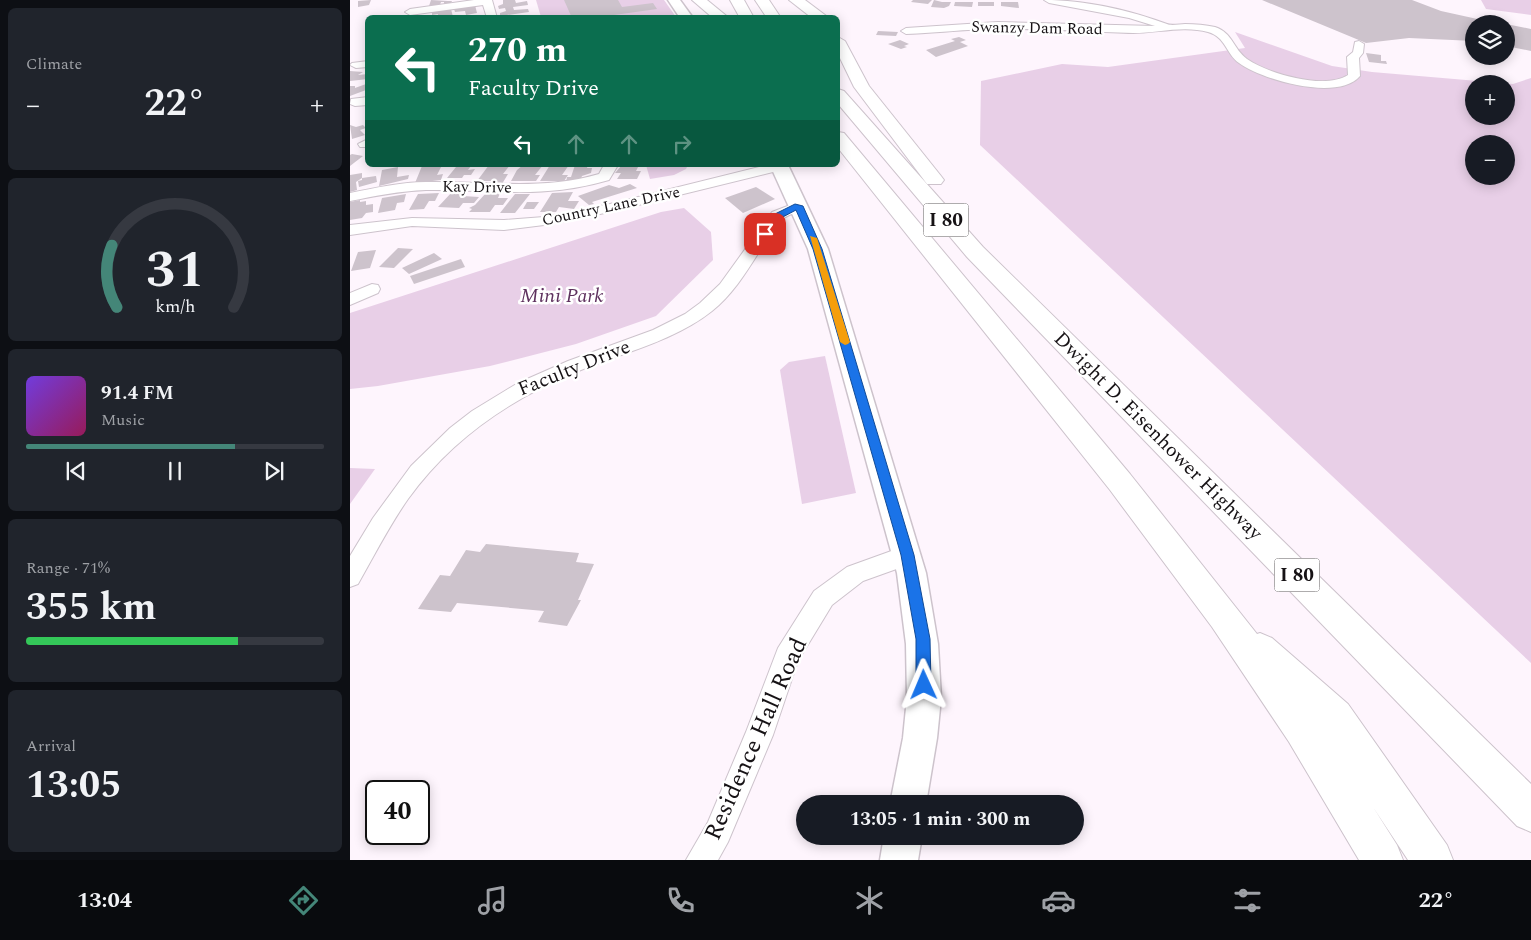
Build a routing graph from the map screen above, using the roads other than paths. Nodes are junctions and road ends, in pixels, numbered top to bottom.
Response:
1 (488, 0) edge
2 (674, 0) edge
3 (699, 0) edge
4 (737, 0) edge
5 (796, 0) edge
6 (1049, 0) edge
7 (763, 2) edge
8 (410, 12) dead end
9 (491, 15) edge
10 (685, 15) edge
11 (718, 15) edge
12 (745, 15) edge
13 (772, 15) edge
14 (818, 15) edge
15 (1166, 27) junction
16 (906, 31) dead end
17 (1359, 44) dead end
18 (840, 45) edge
19 (840, 96) edge
20 (365, 101) edge
21 (355, 102) dead end
22 (840, 139) edge
23 (776, 167) edge
24 (780, 167) edge
25 (607, 171) edge
26 (350, 197) edge
27 (798, 206) junction
28 (350, 230) edge
29 (372, 289) dead end
30 (350, 300) edge
31 (1062, 340) junction
32 (908, 555) junction
33 (350, 577) edge
34 (1224, 616) junction
35 (909, 795) edge
36 (1531, 812) edge
37 (902, 845) edge
38 (701, 860) edge
39 (899, 860) edge
40 (1382, 860) edge
41 (1432, 860) edge

1 - 8 street
1 - 9 street
2 - 10 street
3 - 11 highway
4 - 12 highway
5 - 14 highway
6 - 15 street
7 - 13 highway
15 - 16 street, Swanzy Dam Road
15 - 17 street
18 - 31 highway
19 - 31 highway, Dwight D. Eisenhower Highway / I 80
20 - 21 street
22 - 34 highway, I 80
23 - 28 street, Country Lane Drive
24 - 27 street
25 - 26 street, Kay Drive
27 - 32 street
27 - 33 street, Faculty Drive
29 - 30 street
31 - 36 highway, Dwight D. Eisenhower Highway / I 80
32 - 35 street
32 - 38 street, Residence Hall Road
34 - 40 highway, I 80
34 - 41 highway
37 - 39 street

